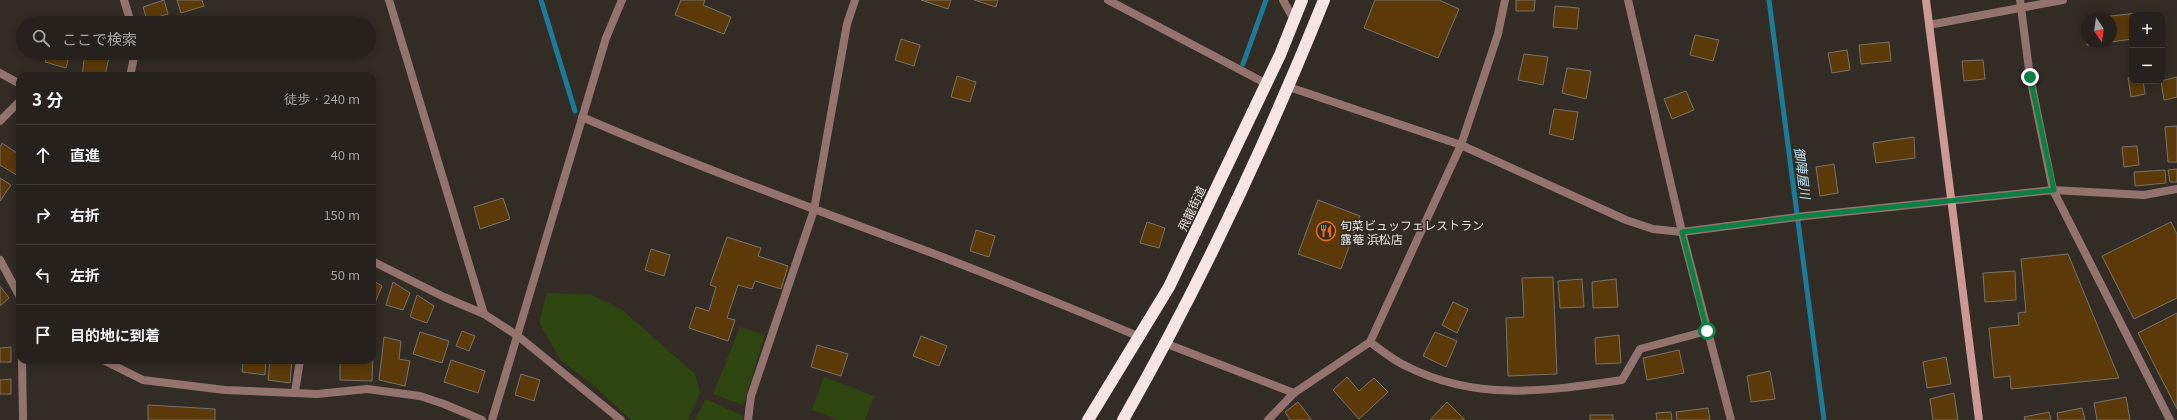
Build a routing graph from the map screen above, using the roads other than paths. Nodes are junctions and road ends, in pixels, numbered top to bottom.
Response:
1 (124, 0) edge
2 (389, 0) edge
3 (622, 0) edge
4 (855, 0) edge
5 (1108, 0) edge
6 (1283, 0) edge
7 (1302, 0) edge
8 (1324, 0) edge
9 (1505, 0) edge
10 (1628, 0) edge
11 (1926, 0) edge
12 (2063, 0) edge
13 (2020, 4) edge
14 (129, 16) edge
15 (1294, 20) junction
16 (1929, 25) junction
17 (133, 60) edge
18 (131, 72) edge
19 (0, 73) edge
20 (16, 82) edge
21 (1265, 84) junction
22 (1289, 87) junction
23 (16, 105) edge
24 (582, 117) junction
25 (0, 121) edge
26 (1461, 145) junction
27 (2177, 189) edge
28 (2054, 190) junction
29 (1951, 201) junction
30 (814, 210) junction
31 (1682, 232) junction
32 (0, 260) edge
33 (376, 263) edge
34 (16, 290) edge
35 (484, 314) junction
36 (1707, 331) junction
37 (518, 336) junction
38 (1140, 337) junction
39 (1370, 342) junction
40 (1167, 344) junction
41 (22, 364) edge
42 (111, 364) edge
43 (299, 364) edge
44 (295, 392) junction
45 (1294, 393) junction
46 (23, 420) edge
47 (482, 420) edge
48 (492, 420) edge
49 (621, 420) edge
50 (748, 420) edge
51 (1088, 420) edge
52 (1124, 420) edge
53 (1268, 420) edge
54 (1731, 420) edge
55 (1979, 420) edge
56 (2170, 420) edge

1 - 14 street
2 - 35 street
3 - 24 street
4 - 30 street
5 - 21 street
6 - 15 street
7 - 15 highway, 飛龍街道
8 - 22 highway
9 - 26 street
10 - 31 street
11 - 16 street
12 - 13 street
13 - 16 street
13 - 28 street
15 - 21 highway, 飛龍街道
16 - 29 street
17 - 18 street
19 - 20 street
21 - 38 highway, 飛龍街道
22 - 26 street
22 - 40 highway
23 - 25 street
24 - 30 street
24 - 37 street
26 - 31 street
26 - 39 street
27 - 28 street
28 - 29 street
28 - 56 street
29 - 31 street
29 - 55 street
30 - 38 street
30 - 50 street
31 - 36 street
32 - 34 street
33 - 35 street
35 - 37 street
36 - 39 street
36 - 54 street
37 - 48 street
37 - 49 street
38 - 51 highway, 飛龍街道
39 - 45 street
40 - 45 street
40 - 52 highway
41 - 46 street
42 - 44 street
43 - 44 street
44 - 47 street
45 - 53 street

